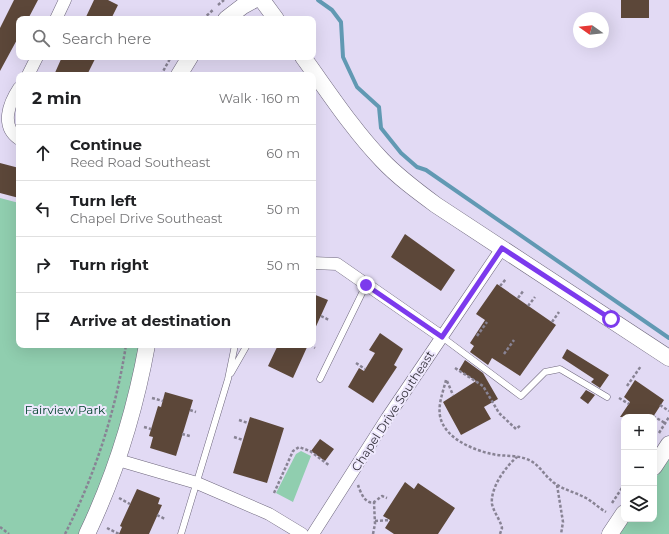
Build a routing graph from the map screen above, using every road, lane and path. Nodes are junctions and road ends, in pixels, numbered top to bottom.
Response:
1 (65, 0) edge
2 (254, 0) edge
3 (262, 0) edge
4 (57, 16) edge
5 (230, 16) edge
6 (274, 16) edge
7 (36, 60) edge
8 (188, 60) edge
9 (305, 60) edge
10 (30, 72) edge
11 (181, 72) edge
12 (314, 72) edge
13 (316, 75) edge
14 (16, 93) edge
15 (16, 135) edge
16 (502, 248) junction
17 (316, 263) edge
18 (506, 279) dead end
19 (366, 285) junction
20 (500, 286) dead end
21 (524, 290) dead end
22 (535, 297) dead end
23 (518, 298) dead end
24 (528, 306) dead end
25 (559, 312) dead end
26 (321, 316) dead end
27 (329, 320) dead end
28 (487, 322) dead end
29 (552, 322) dead end
30 (477, 336) dead end
31 (442, 337) junction
32 (514, 340) dead end
33 (125, 348) edge
34 (147, 348) edge
35 (234, 348) edge
36 (245, 348) edge
37 (504, 354) dead end
38 (669, 358) edge
39 (356, 363) dead end
40 (641, 366) dead end
41 (455, 368) dead end
42 (365, 369) dead end
43 (228, 379) junction
44 (320, 379) dead end
45 (627, 386) dead end
46 (454, 396) dead end
47 (607, 397) dead end
48 (152, 398) dead end
49 (619, 398) dead end
50 (163, 401) dead end
51 (628, 404) dead end
52 (660, 406) dead end
53 (190, 410) dead end
54 (669, 411) edge
55 (196, 412) dead end
56 (669, 417) edge
57 (657, 418) edge
58 (239, 420) dead end
59 (248, 423) dead end
60 (665, 423) junction
61 (521, 424) dead end
62 (144, 427) dead end
63 (151, 429) dead end
64 (182, 434) dead end
65 (190, 436) dead end
66 (234, 437) dead end
67 (663, 439) edge
68 (243, 440) dead end
69 (518, 456) junction
70 (657, 458) edge
71 (118, 460) junction
72 (330, 466) dead end
73 (356, 467) junction
74 (197, 483) junction
75 (557, 484) junction
76 (274, 493) dead end
77 (119, 498) dead end
78 (387, 498) dead end
79 (374, 502) junction
80 (130, 504) dead end
81 (606, 512) dead end
82 (157, 515) dead end
83 (621, 518) edge
84 (165, 519) dead end
85 (390, 520) dead end
86 (375, 521) junction
87 (0, 528) edge
88 (107, 528) dead end
89 (9, 534) edge
90 (65, 534) edge
91 (87, 534) edge
92 (119, 534) edge
93 (181, 534) edge
94 (302, 534) edge
95 (313, 534) edge
96 (373, 534) edge
97 (500, 534) edge
98 (561, 534) edge
99 (610, 534) edge

1 - 4 street
2 - 5 street
3 - 6 street
7 - 10 street
8 - 11 street
9 - 12 street
13 - 16 street
14 - 15 street
16 - 31 street, Chapel Drive Southeast
16 - 38 street
17 - 19 street
18 - 20 path
19 - 31 street
19 - 44 lane
21 - 23 path
22 - 24 path
25 - 29 path
26 - 27 path
28 - 30 path
31 - 47 lane
31 - 73 street, Chapel Drive Southeast
32 - 37 path
33 - 90 path
34 - 71 street
35 - 43 lane
36 - 43 lane
39 - 42 path
40 - 45 path
41 - 61 path
43 - 74 lane
46 - 69 path
48 - 50 path
49 - 51 path
52 - 54 path
53 - 55 path
56 - 60 path
57 - 60 path
58 - 59 path
60 - 67 path
62 - 63 path
64 - 65 path
66 - 68 path
67 - 70 street
69 - 75 path
69 - 97 path
71 - 74 street
71 - 91 street
72 - 76 path
73 - 79 path
73 - 95 street, Chapel Drive Southeast
74 - 93 lane
74 - 94 street
75 - 81 path
75 - 98 path
77 - 80 path
78 - 79 path
79 - 86 path
82 - 84 path
83 - 99 street
85 - 86 path
86 - 96 path
87 - 89 path
88 - 92 path

